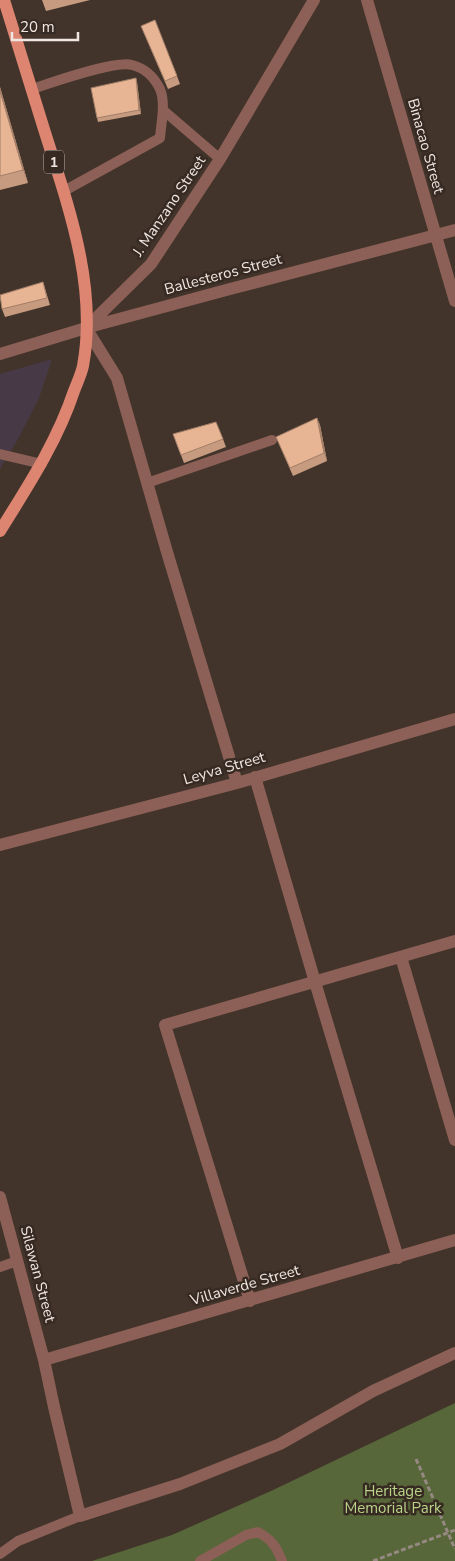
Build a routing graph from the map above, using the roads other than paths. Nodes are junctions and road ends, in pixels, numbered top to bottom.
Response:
1 (4, 0) edge
2 (314, 0) edge
3 (366, 0) edge
4 (32, 89) junction
5 (163, 110) junction
6 (220, 159) junction
7 (64, 191) junction
8 (455, 230) edge
9 (436, 236) junction
10 (455, 301) edge
11 (86, 328) junction
12 (0, 354) edge
13 (272, 440) dead end
14 (0, 454) edge
15 (42, 464) junction
16 (147, 483) junction
17 (0, 531) edge
18 (455, 719) edge
19 (255, 776) junction
20 (237, 782) junction
21 (0, 845) edge
22 (455, 940) edge
23 (401, 957) junction
24 (315, 982) junction
25 (455, 1140) edge
26 (0, 1197) edge
27 (455, 1240) edge
28 (398, 1258) junction
29 (17, 1261) junction
30 (0, 1266) edge
31 (250, 1300) junction
32 (455, 1353) edge
33 (44, 1360) junction
34 (80, 1516) junction
35 (0, 1554) edge
36 (200, 1561) edge
37 (282, 1561) edge

1 - 4 main road, 1
2 - 6 street, J. Manzano Street
3 - 9 street, Binacao Street
4 - 5 lane
4 - 7 main road, 1
5 - 6 lane
5 - 7 lane
6 - 11 street, J. Manzano Street
7 - 11 main road, 1
8 - 9 street, Ballesteros Street
9 - 10 street, Binacao Street
9 - 11 street, Ballesteros Street
11 - 12 street, Ballesteros Street
11 - 15 main road, 1
11 - 16 street
13 - 16 lane
14 - 15 lane
15 - 17 main road, 1
16 - 20 street
18 - 19 street, Leyva Street
19 - 20 street, Leyva Street
19 - 24 street
20 - 21 street, Leyva Street
22 - 23 street
23 - 24 street
23 - 25 street
24 - 28 street
24 - 31 street
26 - 29 street, Silawan Street
27 - 28 street, Villaverde Street
28 - 31 street, Villaverde Street
29 - 30 lane
29 - 33 street, Silawan Street
31 - 33 street, Villaverde Street
32 - 34 street
33 - 34 street, Silawan Street
34 - 35 lane
36 - 37 lane

